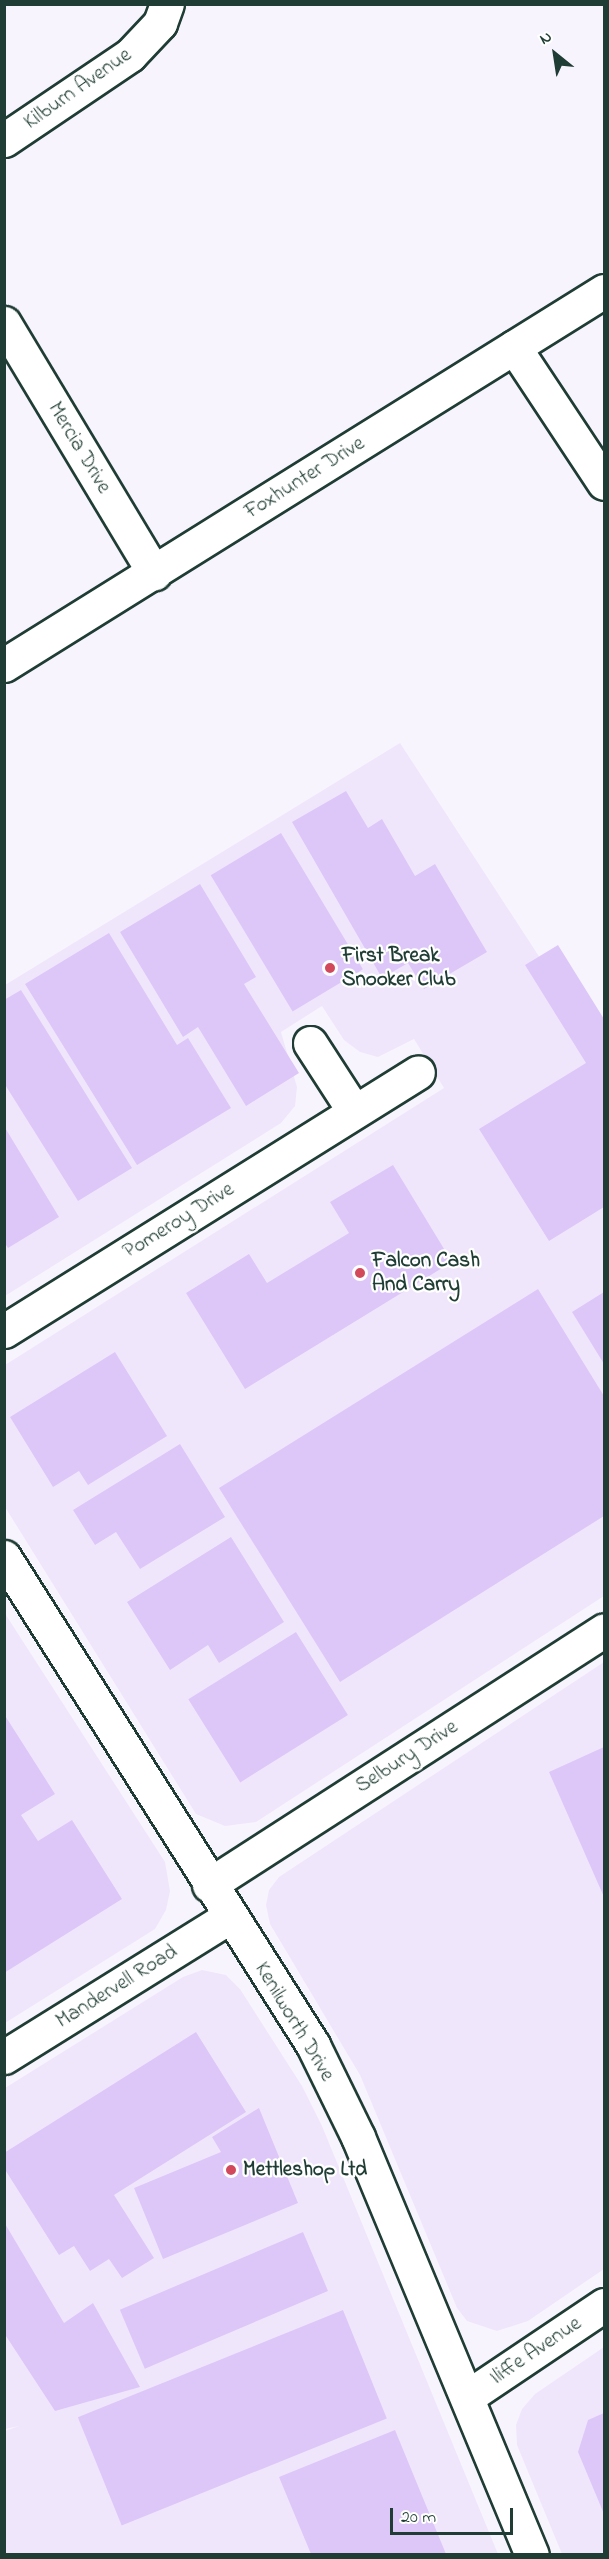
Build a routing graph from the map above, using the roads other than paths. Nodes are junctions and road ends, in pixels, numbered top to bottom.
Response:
1 (167, 4) edge
2 (4, 140) edge
3 (604, 291) edge
4 (4, 323) edge
5 (514, 347) junction
6 (604, 483) edge
7 (154, 573) junction
8 (4, 665) edge
9 (310, 1043) dead end
10 (418, 1072) dead end
11 (354, 1111) junction
12 (4, 1331) edge
13 (4, 1557) edge
14 (604, 1630) edge
15 (209, 1885) junction
16 (229, 1917) junction
17 (4, 2058) edge
18 (604, 2305) edge
19 (467, 2397) junction
20 (532, 2554) edge

1 - 2 street, Kilburn Avenue
3 - 5 street, Foxhunter Drive
4 - 7 street, Mercia Drive
5 - 6 street
5 - 7 street, Foxhunter Drive
7 - 8 street, Foxhunter Drive
9 - 11 street
10 - 11 street, Pomeroy Drive
11 - 12 street, Pomeroy Drive
13 - 15 street, Kenilworth Drive
14 - 15 street, Selbury Drive
15 - 16 street, Kenilworth Drive
16 - 17 street, Mandervell Road
16 - 19 street, Kenilworth Drive
18 - 19 street, Iliffe Avenue
19 - 20 street, Kenilworth Drive

